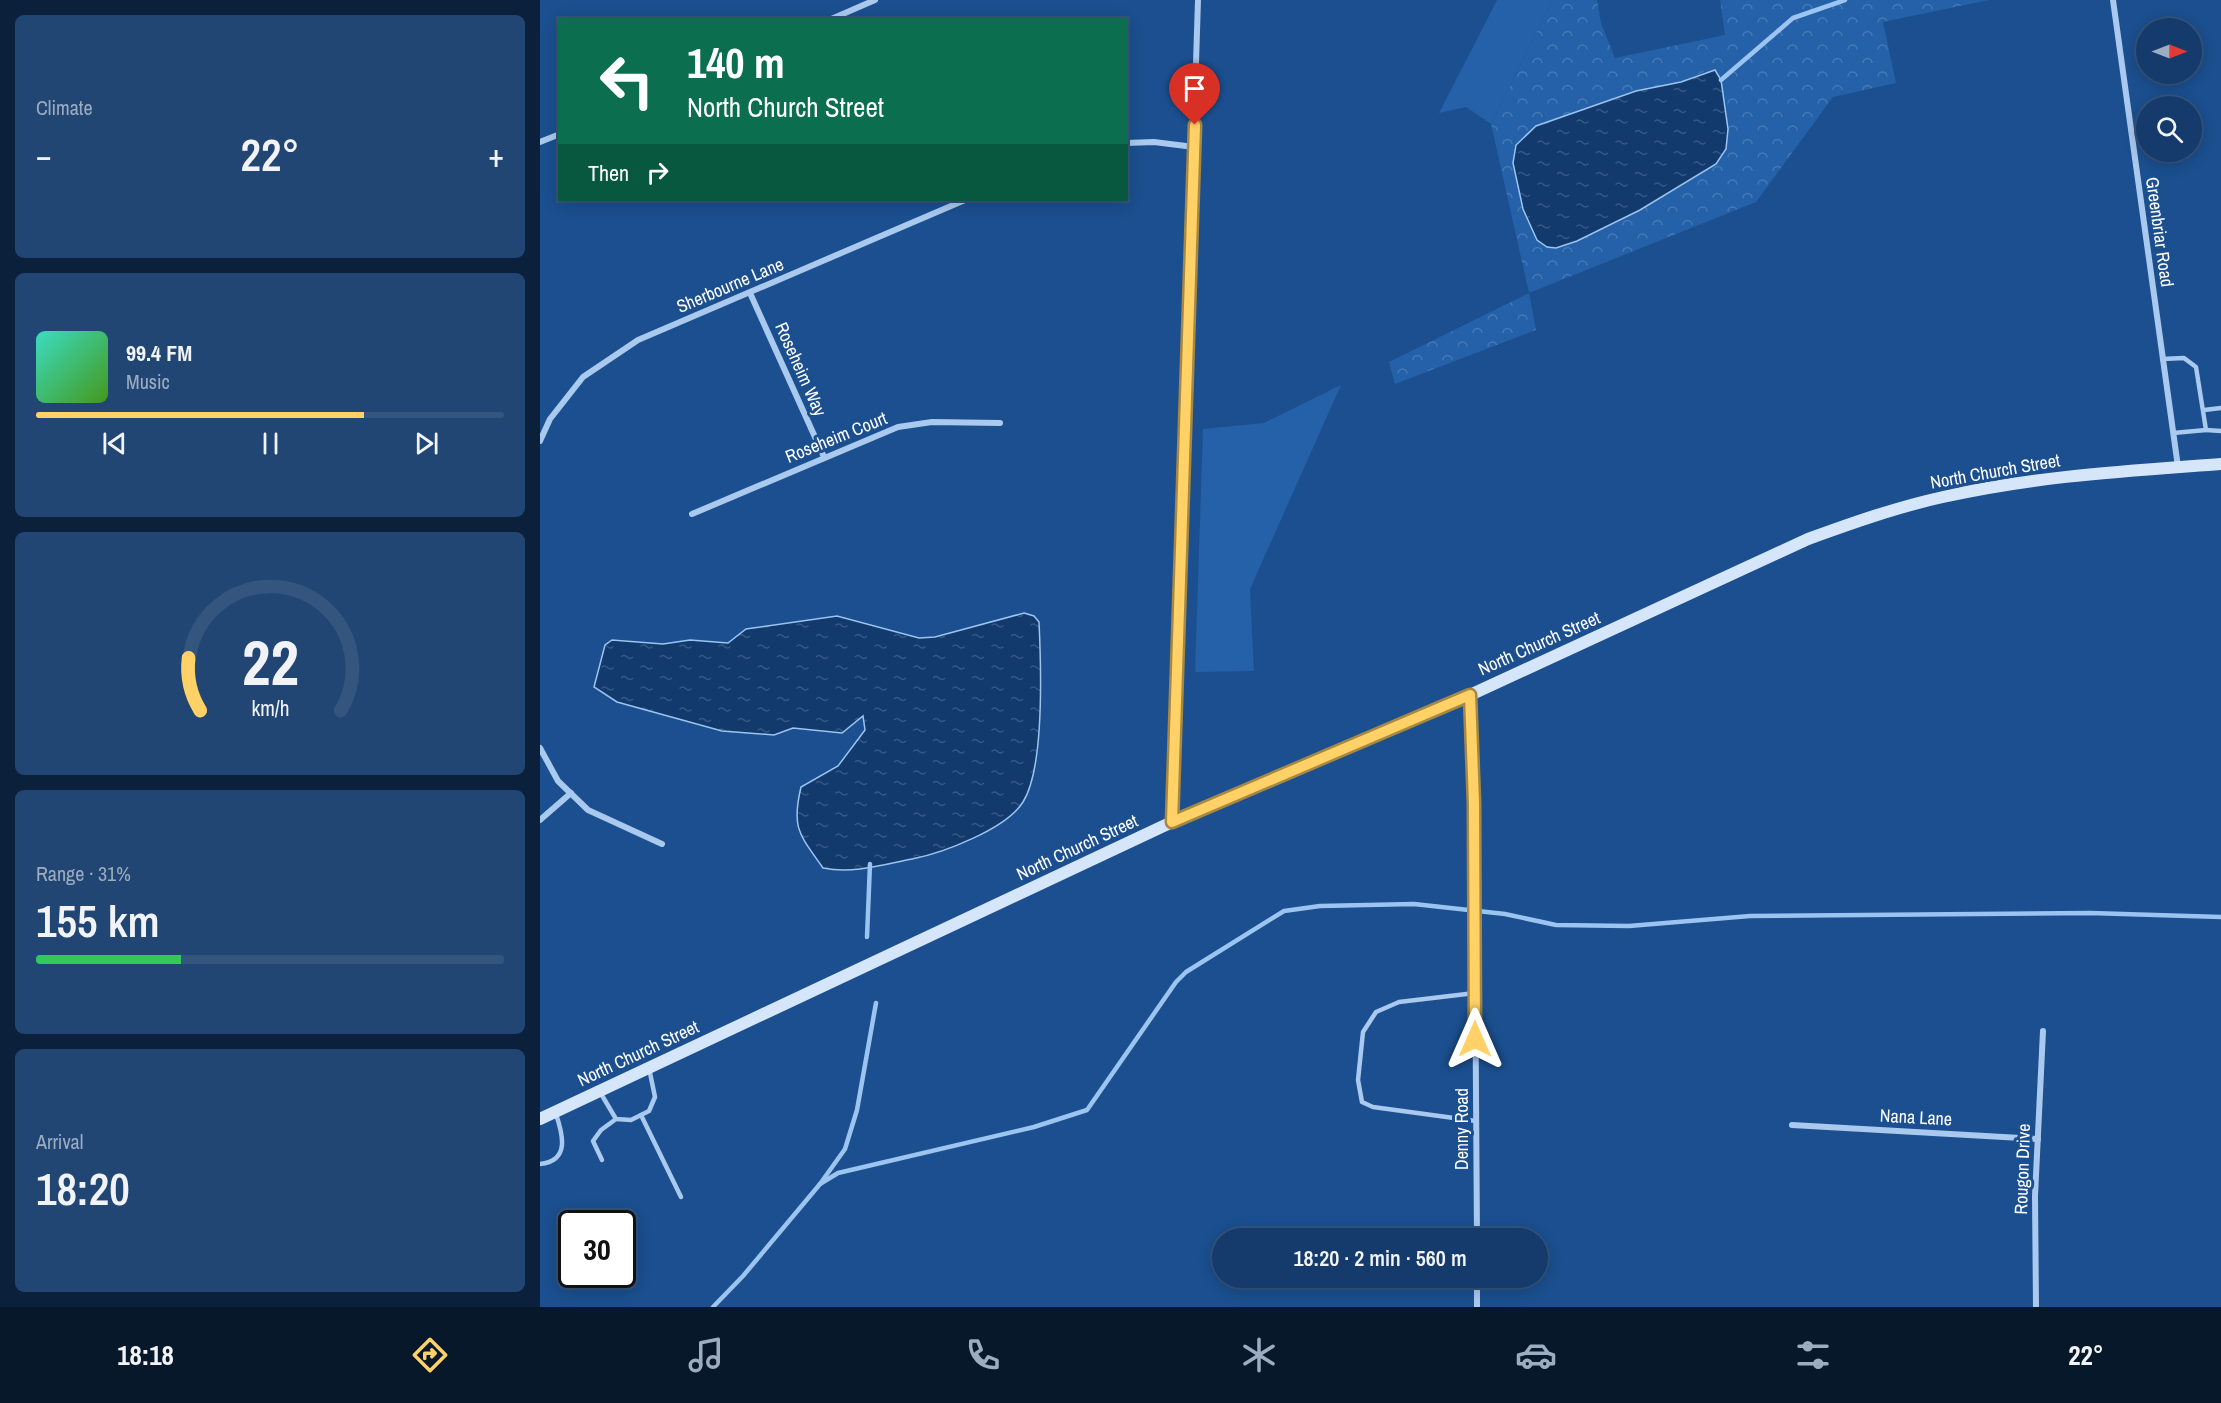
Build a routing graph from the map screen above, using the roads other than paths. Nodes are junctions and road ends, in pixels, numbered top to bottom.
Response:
1 (875, 0) edge
2 (1198, 0) edge
3 (2113, 0) edge
4 (834, 18) edge
5 (558, 135) edge
6 (540, 142) edge
7 (1128, 143) edge
8 (1194, 147) junction
9 (963, 201) edge
10 (750, 293) junction
11 (2162, 359) junction
12 (2221, 408) edge
13 (2204, 410) junction
14 (1000, 423) dead end
15 (2206, 430) junction
16 (2221, 431) edge
17 (2173, 433) junction
18 (540, 441) edge
19 (824, 457) junction
20 (2221, 464) edge
21 (2178, 467) junction
22 (692, 514) dead end
23 (1470, 695) junction
24 (540, 748) edge
25 (571, 793) junction
26 (540, 820) edge
27 (1172, 822) junction
28 (662, 844) dead end
29 (1475, 993) junction
30 (2043, 1031) dead end
31 (649, 1068) junction
32 (599, 1091) junction
33 (555, 1112) junction
34 (641, 1115) junction
35 (540, 1119) edge
36 (616, 1119) junction
37 (1476, 1121) junction
38 (1792, 1125) dead end
39 (2038, 1138) junction
40 (602, 1160) dead end
41 (540, 1164) edge
42 (681, 1197) dead end
43 (1477, 1228) edge
44 (1477, 1288) edge
45 (1477, 1307) edge
46 (2036, 1307) edge

1 - 4 street
2 - 8 street
3 - 11 street, Greenbriar Road
5 - 6 street
7 - 8 street
8 - 27 street
9 - 10 street, Sherbourne Lane
10 - 18 street, Sherbourne Lane
10 - 19 street, Roseheim Way
11 - 13 lane
11 - 17 street, Greenbriar Road
12 - 13 lane
13 - 15 lane
14 - 19 street, Roseheim Court
15 - 16 lane
15 - 17 lane
17 - 21 street, Greenbriar Road
19 - 22 street, Roseheim Court
20 - 21 main road, North Church Street
21 - 23 main road, North Church Street
23 - 27 main road, North Church Street
23 - 29 street, Denny Road
24 - 25 street
25 - 26 street
25 - 28 street
27 - 31 main road, North Church Street
29 - 37 street, Denny Road
29 - 37 lane
30 - 39 street, Rougon Drive
31 - 32 main road, North Church Street
31 - 34 lane
32 - 33 main road, North Church Street
32 - 36 lane
33 - 35 main road, North Church Street
33 - 41 lane
34 - 36 lane
34 - 42 lane
36 - 40 lane
37 - 43 street, Denny Road
38 - 39 street, Nana Lane
39 - 46 street, Rougon Drive
44 - 45 street

